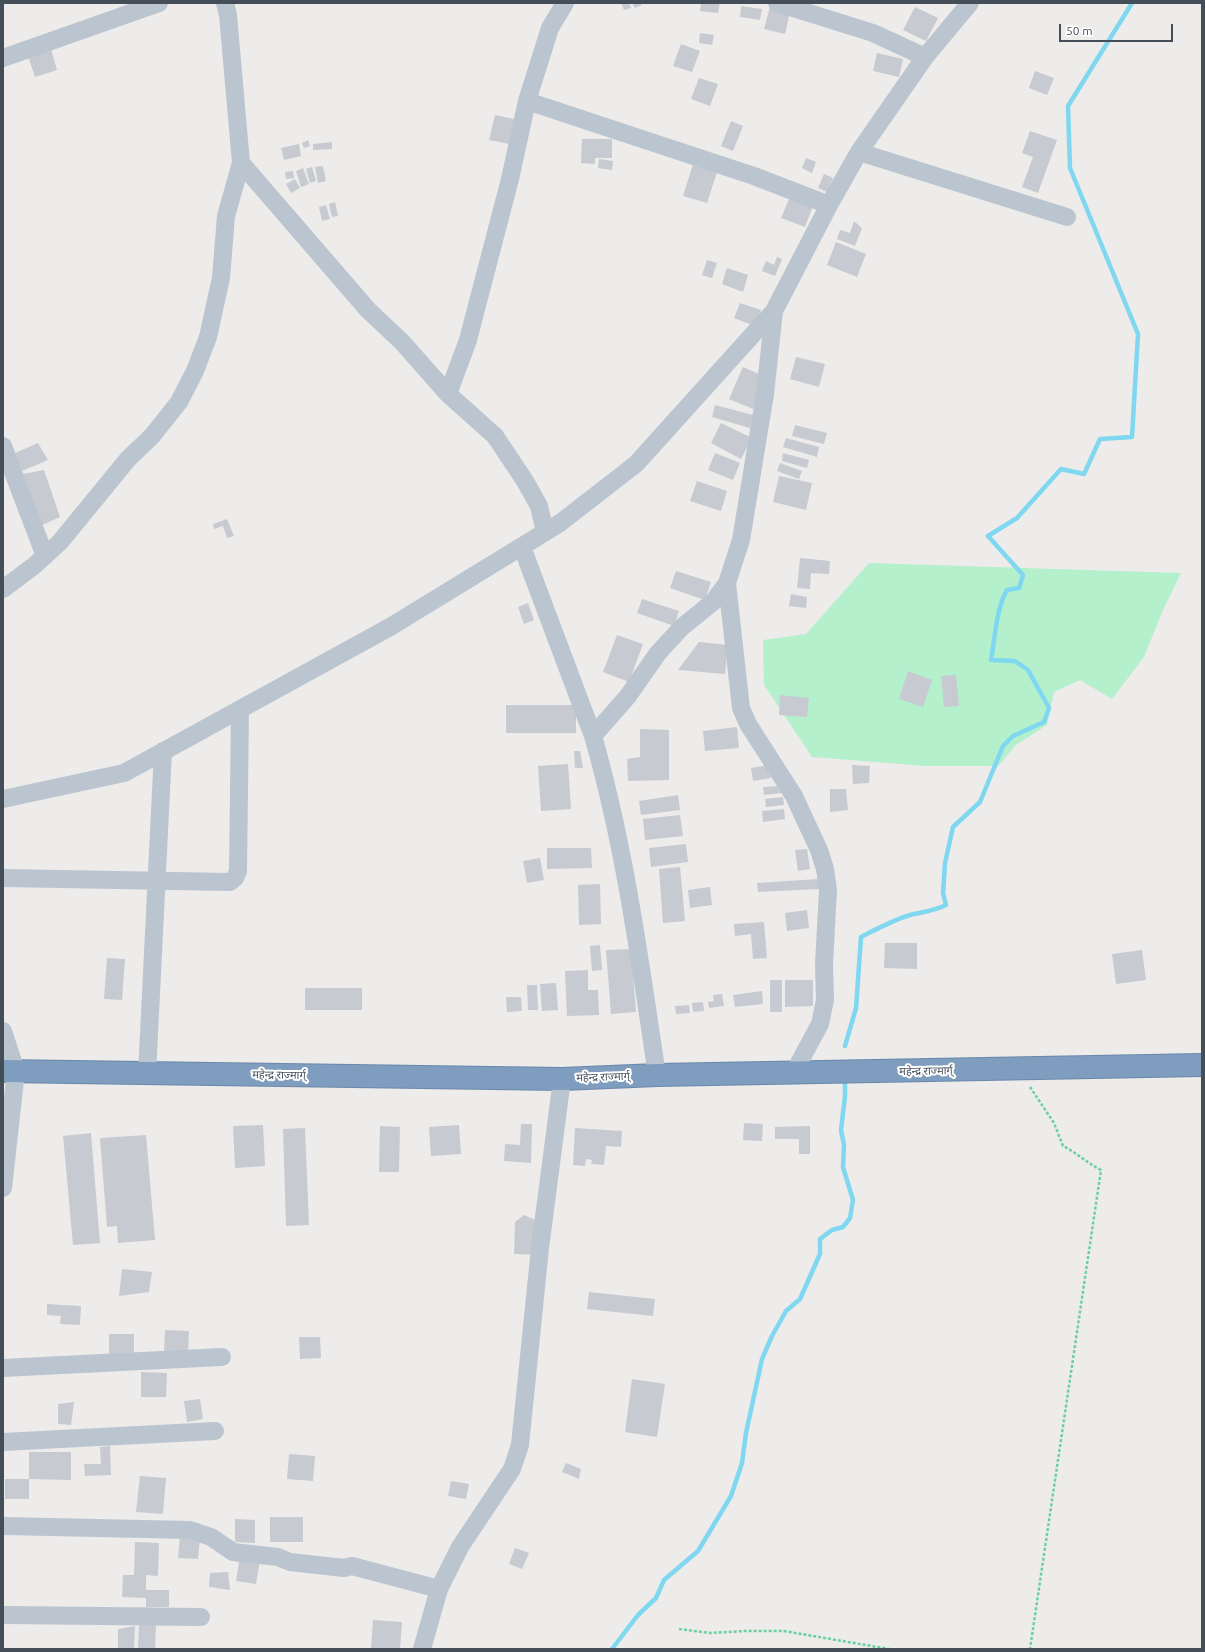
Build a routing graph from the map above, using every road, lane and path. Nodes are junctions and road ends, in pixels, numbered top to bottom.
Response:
1 (159, 3) edge
2 (225, 3) edge
3 (566, 3) edge
4 (777, 3) edge
5 (970, 3) edge
6 (925, 57) junction
7 (3, 58) edge
8 (527, 101) junction
9 (859, 152) junction
10 (241, 163) junction
11 (829, 205) junction
12 (1067, 217) dead end
13 (774, 311) junction
14 (448, 394) junction
15 (3, 446) edge
16 (545, 532) junction
17 (522, 547) junction
18 (45, 556) junction
19 (726, 583) junction
20 (3, 589) edge
21 (240, 710) junction
22 (593, 736) junction
23 (163, 751) junction
24 (3, 799) edge
25 (3, 878) edge
26 (158, 881) junction
27 (3, 1031) edge
28 (1202, 1065) edge
29 (9, 1071) edge
30 (147, 1074) junction
31 (793, 1074) junction
32 (657, 1075) junction
33 (562, 1079) junction
34 (1024, 1086) dead end
35 (3, 1188) edge
36 (222, 1357) dead end
37 (3, 1368) edge
38 (215, 1431) dead end
39 (3, 1442) edge
40 (3, 1526) edge
41 (439, 1589) junction
42 (3, 1615) edge
43 (202, 1617) dead end
44 (679, 1630) dead end
45 (422, 1649) edge
46 (888, 1649) edge
47 (1030, 1649) edge

1 - 7 street
2 - 10 street
3 - 8 street
4 - 6 street
5 - 6 street
6 - 9 street
8 - 11 street
8 - 14 street
9 - 11 street
9 - 12 street
10 - 14 street
10 - 18 street
11 - 13 street
13 - 16 street
13 - 19 street
14 - 16 street
15 - 18 street
16 - 17 street
17 - 21 street
17 - 22 street
18 - 20 street
19 - 22 street
19 - 31 street
21 - 23 street
21 - 26 street
22 - 32 street
23 - 24 street
23 - 26 street
25 - 26 street
26 - 30 street
27 - 29 street
28 - 31 highway, महेन्द्र राज्मार्ग्
29 - 30 highway, महेन्द्र राज्मार्ग्
29 - 35 street
30 - 33 highway, महेन्द्र राज्मार्ग्
31 - 32 highway, महेन्द्र राज्मार्ग्
32 - 33 highway, महेन्द्र राज्मार्ग्
33 - 41 street
34 - 47 path
36 - 37 street
38 - 39 street
40 - 41 street
41 - 45 street
42 - 43 street
44 - 46 path

